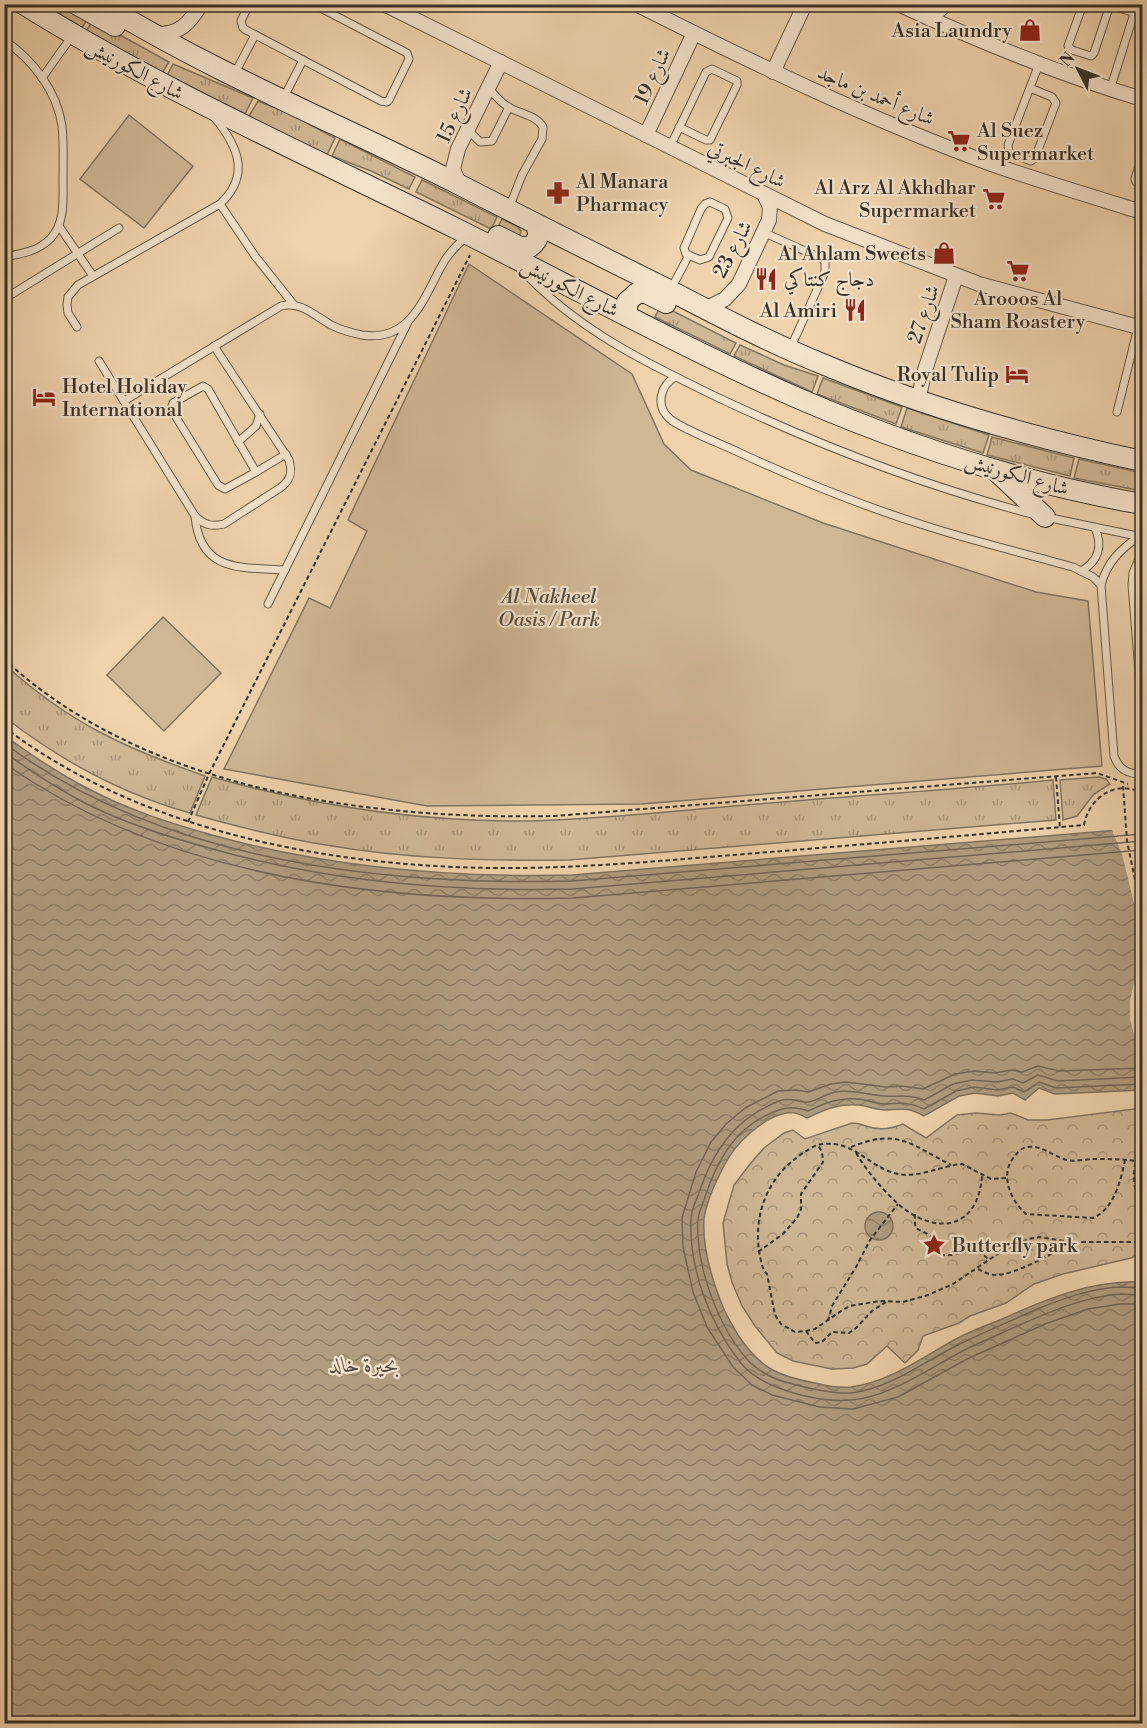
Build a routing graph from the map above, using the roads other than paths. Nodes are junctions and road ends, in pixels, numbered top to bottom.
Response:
1 (23, 4) edge
2 (76, 4) edge
3 (102, 4) edge
4 (201, 4) edge
5 (249, 4) edge
6 (313, 4) edge
7 (384, 4) edge
8 (636, 4) edge
9 (805, 4) edge
10 (898, 4) edge
11 (946, 4) edge
12 (1083, 4) edge
13 (1108, 5) edge
14 (1136, 8) edge
15 (50, 12) edge
16 (930, 19) junction
17 (145, 30) junction
18 (694, 33) junction
19 (73, 35) junction
20 (255, 35) junction
21 (4, 40) edge
22 (303, 60) junction
23 (501, 62) junction
24 (1039, 64) junction
25 (773, 72) junction
26 (233, 75) junction
27 (42, 78) junction
28 (489, 88) junction
29 (1030, 88) junction
30 (1110, 90) junction
31 (283, 99) junction
32 (1143, 99) edge
33 (205, 106) junction
34 (509, 107) junction
35 (679, 127) junction
36 (468, 130) junction
37 (646, 135) junction
38 (670, 147) junction
39 (1143, 155) edge
40 (1143, 184) edge
41 (460, 186) junction
42 (765, 195) junction
43 (220, 204) junction
44 (508, 211) junction
45 (1143, 212) edge
46 (536, 225) junction
47 (59, 226) junction
48 (119, 228) dead end
49 (765, 233) junction
50 (468, 235) junction
51 (77, 254) junction
52 (688, 255) junction
53 (4, 257) edge
54 (510, 257) junction
55 (93, 276) junction
56 (956, 276) junction
57 (670, 291) junction
58 (4, 299) edge
59 (294, 304) junction
60 (705, 309) junction
61 (627, 315) junction
62 (408, 321) junction
63 (77, 327) dead end
64 (1140, 327) edge
65 (214, 346) junction
66 (790, 350) junction
67 (99, 361) dead end
68 (675, 377) junction
69 (918, 400) junction
70 (123, 401) junction
71 (1117, 412) dead end
72 (260, 414) junction
73 (238, 442) junction
74 (286, 454) junction
75 (1140, 458) edge
76 (993, 468) junction
77 (256, 472) junction
78 (1143, 504) edge
79 (195, 516) junction
80 (1045, 517) junction
81 (1095, 528) junction
82 (1140, 537) edge
83 (1143, 552) edge
84 (285, 570) junction
85 (1081, 571) junction
86 (1101, 585) junction
87 (268, 604) dead end
88 (1143, 710) edge
89 (1143, 774) edge

1 - 15 main road, شارع الكورنيش
2 - 17 main road
3 - 17 main road, شارع الكورنيش
4 - 17 street
5 - 20 lane
6 - 22 lane
7 - 23 street, شارع الجبرتي
8 - 18 street, شارع أحمد بن ماجد
9 - 25 street
10 - 16 street
11 - 16 street
12 - 13 lane
13 - 14 lane
14 - 30 lane
15 - 19 main road, شارع الكورنيش
16 - 24 street
17 - 26 main road, شارع الكورنيش
18 - 25 street, شارع أحمد بن ماجد
18 - 37 street, شارع 19
19 - 27 lane
19 - 33 main road, شارع الكورنيش
20 - 22 lane
20 - 26 lane
21 - 27 lane
22 - 31 lane
23 - 28 street, شارع 15
23 - 37 street, شارع الجبرتي
24 - 29 lane
24 - 30 street
25 - 45 street, شارع أحمد بن ماجد
26 - 31 main road, شارع الكورنيش
27 - 47 lane
28 - 34 lane
28 - 36 street, شارع 15
29 - 29 lane
30 - 32 street
31 - 41 main road, شارع الكورنيش
33 - 43 lane
33 - 50 main road, شارع الكورنيش
34 - 36 lane
34 - 44 lane
35 - 35 lane
35 - 38 lane
36 - 41 street, شارع 15
37 - 38 street, شارع الجبرتي
38 - 42 street, شارع الجبرتي
39 - 40 lane
41 - 44 main road, شارع الكورنيش
42 - 49 street, شارع 23
42 - 56 street, شارع الجبرتي
43 - 55 lane
43 - 59 lane
44 - 46 main road, شارع الكورنيش
46 - 50 main road
46 - 57 main road, شارع الكورنيش
47 - 51 lane
47 - 53 lane
48 - 51 lane
49 - 60 street, شارع 23
49 - 66 lane
50 - 54 main road, شارع الكورنيش
50 - 62 lane
51 - 55 lane
51 - 58 lane
52 - 52 lane
52 - 57 lane
54 - 61 main road, شارع الكورنيش
54 - 68 lane
55 - 63 lane
56 - 64 street, شارع الجبرتي
56 - 69 street, شارع 27
57 - 60 main road, شارع الكورنيش
59 - 62 lane
59 - 65 lane
60 - 61 main road
60 - 66 main road, شارع الكورنيش
61 - 76 main road, شارع الكورنيش
62 - 84 lane
64 - 71 lane
65 - 70 lane
65 - 72 lane
66 - 69 main road, شارع الكورنيش
67 - 70 lane
68 - 80 lane
68 - 85 lane
69 - 75 main road, شارع الكورنيش
70 - 79 lane
72 - 73 lane
72 - 74 lane
73 - 77 lane
73 - 77 lane
74 - 77 lane
74 - 79 lane
76 - 78 main road, شارع الكورنيش
76 - 80 main road
79 - 84 lane
80 - 81 lane
81 - 82 lane
81 - 85 lane
82 - 86 lane
83 - 88 lane
84 - 87 lane
85 - 86 lane
86 - 89 lane

